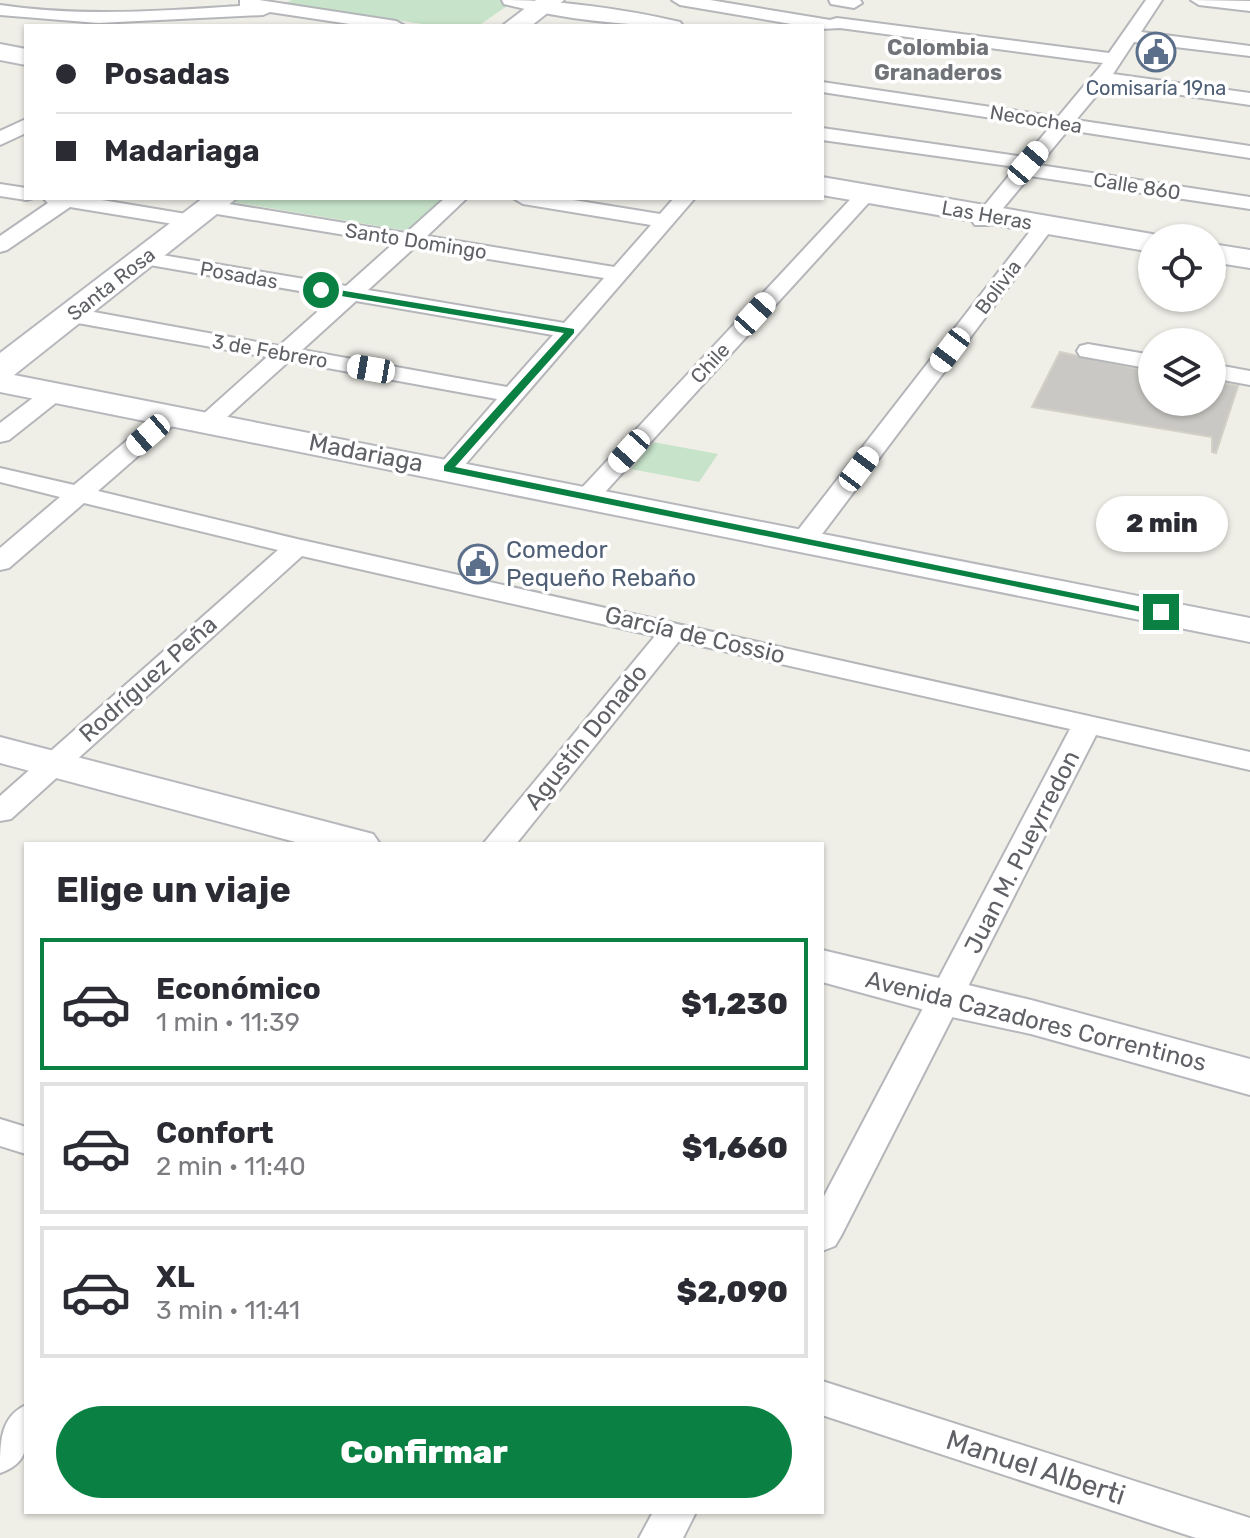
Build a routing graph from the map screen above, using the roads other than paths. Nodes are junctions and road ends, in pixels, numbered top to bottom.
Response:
1 (224, 0) edge
2 (680, 0) edge
3 (1154, 0) edge
4 (1199, 0) edge
5 (849, 1) edge
6 (273, 5) edge
7 (529, 6) edge
8 (1250, 6) edge
9 (0, 10) edge
10 (350, 23) edge
11 (232, 24) edge
12 (499, 24) edge
13 (666, 24) edge
14 (805, 24) edge
15 (831, 29) edge
16 (1130, 36) junction
17 (0, 50) edge
18 (1250, 51) edge
19 (24, 54) edge
20 (1115, 59) junction
21 (1101, 78) junction
22 (824, 87) edge
23 (1250, 99) edge
24 (1062, 123) junction
25 (824, 134) edge
26 (1250, 152) edge
27 (1026, 166) junction
28 (824, 187) edge
29 (0, 190) edge
30 (24, 194) edge
31 (824, 194) edge
32 (863, 197) junction
33 (58, 200) edge
34 (74, 200) edge
35 (455, 200) edge
36 (535, 200) edge
37 (683, 200) edge
38 (1250, 203) edge
39 (209, 209) edge
40 (984, 218) junction
41 (666, 221) junction
42 (1043, 228) junction
43 (410, 240) junction
44 (1138, 241) edge
45 (0, 246) edge
46 (1138, 247) edge
47 (1226, 255) edge
48 (144, 258) junction
49 (1250, 259) edge
50 (1226, 262) edge
51 (1250, 266) edge
52 (620, 274) junction
53 (350, 295) junction
54 (72, 315) junction
55 (571, 331) junction
56 (1088, 351) dead end
57 (285, 354) junction
58 (1138, 360) edge
59 (0, 369) edge
60 (1226, 374) edge
61 (1250, 378) edge
62 (0, 382) edge
63 (54, 393) junction
64 (515, 395) junction
65 (170, 416) junction
66 (208, 422) junction
67 (0, 435) edge
68 (448, 469) junction
69 (0, 475) edge
70 (80, 494) junction
71 (587, 497) junction
72 (804, 540) junction
73 (297, 547) junction
74 (0, 562) edge
75 (674, 630) junction
76 (1250, 630) edge
77 (1088, 723) junction
78 (0, 750) edge
79 (1250, 761) edge
80 (54, 763) junction
81 (0, 812) edge
82 (350, 842) edge
83 (501, 842) edge
84 (824, 967) edge
85 (947, 999) junction
86 (1250, 1077) edge
87 (0, 1132) edge
88 (24, 1140) edge
89 (824, 1232) edge
90 (824, 1399) edge
91 (24, 1425) edge
92 (0, 1455) edge
93 (674, 1514) edge
94 (1250, 1537) edge
95 (661, 1538) edge

1 - 6 street
2 - 14 street
3 - 16 street
4 - 8 street
5 - 15 street
6 - 9 street
6 - 10 street
6 - 11 street
7 - 12 street
7 - 13 street
15 - 20 street
16 - 18 street
16 - 20 street
17 - 19 street
20 - 21 street
21 - 23 street
21 - 24 street
22 - 24 street, Necochea
24 - 26 street, Necochea
24 - 27 street
25 - 27 street, Calle 860
27 - 38 street, Calle 860
27 - 40 street
28 - 32 street, Las Heras
29 - 30 street
31 - 32 street, Las Heras
32 - 40 street, Las Heras
32 - 71 street, Chile
33 - 45 street
34 - 39 street, Santo Domingo
35 - 43 street
36 - 41 street
37 - 41 street
39 - 43 street, Santo Domingo
39 - 48 street, Santa Rosa
40 - 42 street, Las Heras
41 - 52 street
42 - 44 street, Las Heras
42 - 46 street, Las Heras
42 - 72 street, Bolivia
43 - 52 street, Santo Domingo
43 - 53 street
47 - 49 street
48 - 53 street, Posadas
48 - 54 street, Santa Rosa
50 - 51 street
52 - 55 street
53 - 55 street, Posadas
53 - 57 street
54 - 57 street, 3 de Febrero
54 - 59 street, Santa Rosa
55 - 64 street
56 - 58 street
57 - 64 street, 3 de Febrero
57 - 66 street
60 - 61 street
62 - 63 street, Madariaga
63 - 65 street, Madariaga
63 - 67 street
64 - 68 street
65 - 66 street, Madariaga
65 - 70 street
66 - 68 street, Madariaga
68 - 71 street, Madariaga
69 - 70 street, García de Cossio
70 - 73 street, García de Cossio
70 - 74 street
71 - 72 street, Madariaga
72 - 76 street, Madariaga
73 - 75 street, García de Cossio
73 - 80 street, Rodríguez Peña
75 - 77 street, García de Cossio
75 - 83 street, Agustín Donado
77 - 79 street, García de Cossio
77 - 85 street, Juan M. Pueyrredon
78 - 80 street
80 - 81 street, Rodríguez Peña
80 - 82 street
84 - 85 street, Avenida Cazadores Correntinos
85 - 86 street, Avenida Cazadores Correntinos
85 - 89 street, Juan M. Pueyrredon
87 - 88 street
90 - 94 street, Manuel Alberti
91 - 92 street
93 - 95 street

